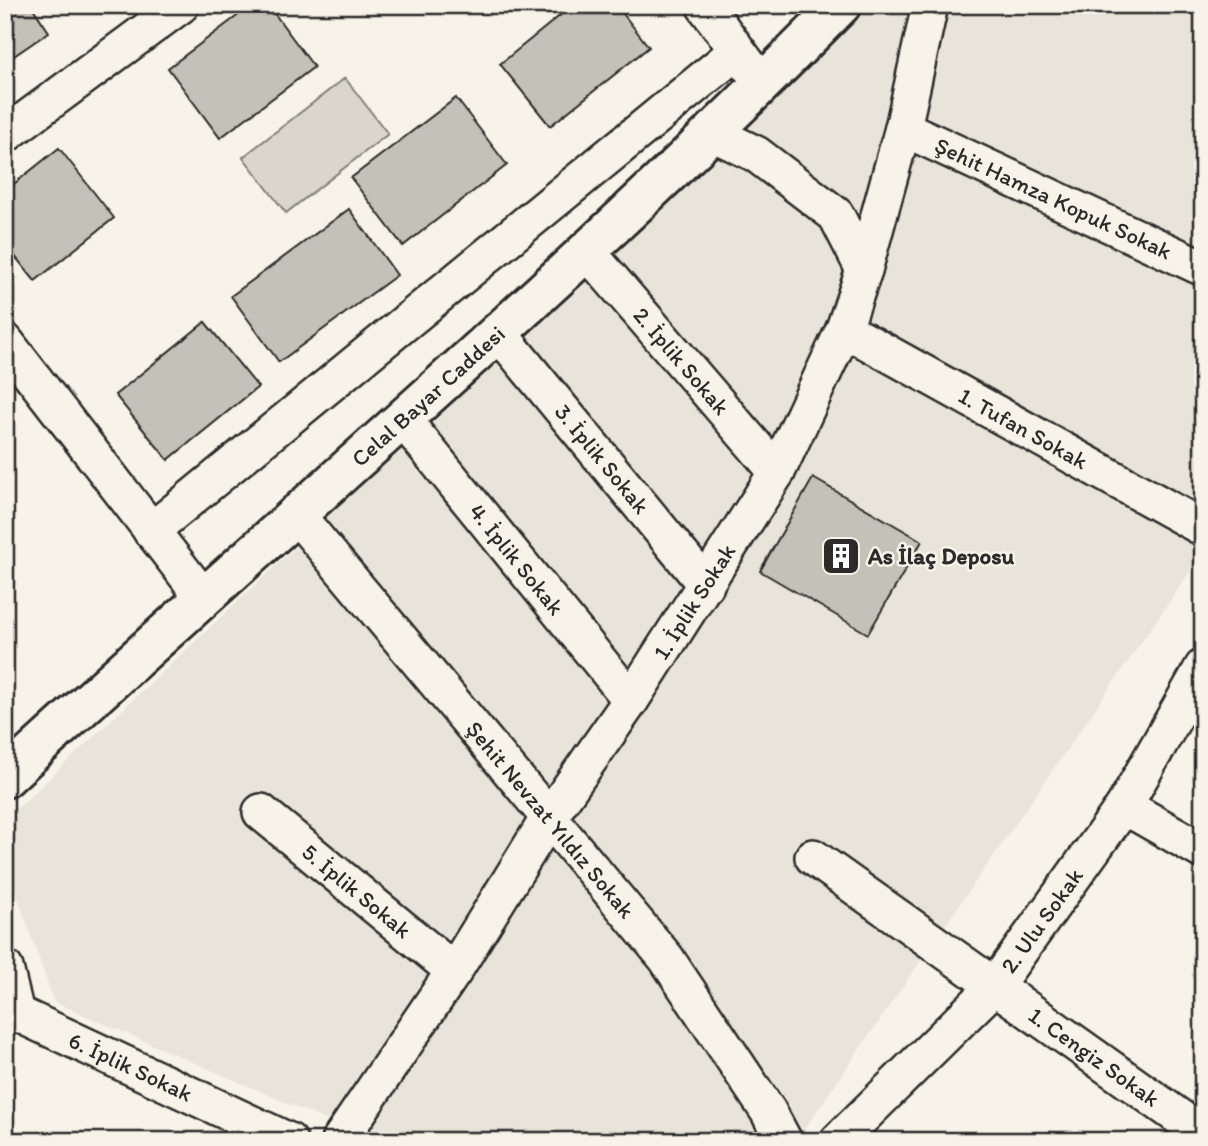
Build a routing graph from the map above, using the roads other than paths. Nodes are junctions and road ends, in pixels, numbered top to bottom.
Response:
1 (181, 5) edge
2 (704, 5) edge
3 (841, 5) edge
4 (930, 5) edge
5 (737, 51) junction
6 (762, 85) junction
7 (903, 128) junction
8 (712, 133) junction
9 (5, 135) edge
10 (587, 251) junction
11 (1203, 268) edge
12 (864, 270) junction
13 (844, 329) junction
14 (498, 332) junction
15 (5, 341) edge
16 (402, 418) junction
17 (777, 472) junction
18 (295, 513) junction
19 (1203, 528) edge
20 (151, 531) junction
21 (706, 585) junction
22 (202, 597) junction
23 (1203, 667) edge
24 (631, 700) junction
25 (5, 778) edge
26 (1124, 806) junction
27 (261, 812) dead end
28 (548, 819) junction
29 (1203, 851) edge
30 (813, 857) dead end
31 (5, 968) edge
32 (454, 971) junction
33 (994, 987) junction
34 (11, 1023) edge
35 (1203, 1134) edge
36 (289, 1141) edge
37 (339, 1141) edge
38 (784, 1141) edge
39 (838, 1141) edge

1 - 9 street
2 - 5 street
3 - 6 main road, Celal Bayar Caddesi
4 - 7 street, 1. İplik Sokak
5 - 6 street
5 - 20 street
6 - 8 main road, Celal Bayar Caddesi
7 - 11 street, Şehit Hamza Kopuk Sokak
7 - 12 street, 1. İplik Sokak
8 - 10 main road, Celal Bayar Caddesi
8 - 12 street
10 - 14 main road, Celal Bayar Caddesi
10 - 17 street, 2. İplik Sokak
12 - 13 street, 1. İplik Sokak
13 - 17 street, 1. İplik Sokak
13 - 19 street, 1. Tufan Sokak
14 - 16 main road, Celal Bayar Caddesi
14 - 21 street, 3. İplik Sokak
15 - 20 street
16 - 18 main road, Celal Bayar Caddesi
16 - 24 street, 4. İplik Sokak
17 - 21 street, 1. İplik Sokak
18 - 22 main road, Celal Bayar Caddesi
18 - 28 street, Şehit Nevzat Yıldız Sokak
20 - 22 street
21 - 24 street, 1. İplik Sokak
22 - 25 main road, Celal Bayar Caddesi
23 - 26 street, 2. Ulu Sokak
24 - 28 street, 1. İplik Sokak
26 - 29 street
26 - 33 street, 2. Ulu Sokak
27 - 32 street, 5. İplik Sokak
28 - 32 street, 1. İplik Sokak
28 - 38 street, Şehit Nevzat Yıldız Sokak
30 - 33 street, 1. Cengiz Sokak
31 - 34 street, 6. İplik Sokak
32 - 37 street, 1. İplik Sokak
33 - 35 street, 1. Cengiz Sokak
33 - 39 street, 2. Ulu Sokak
34 - 36 street, 6. İplik Sokak

